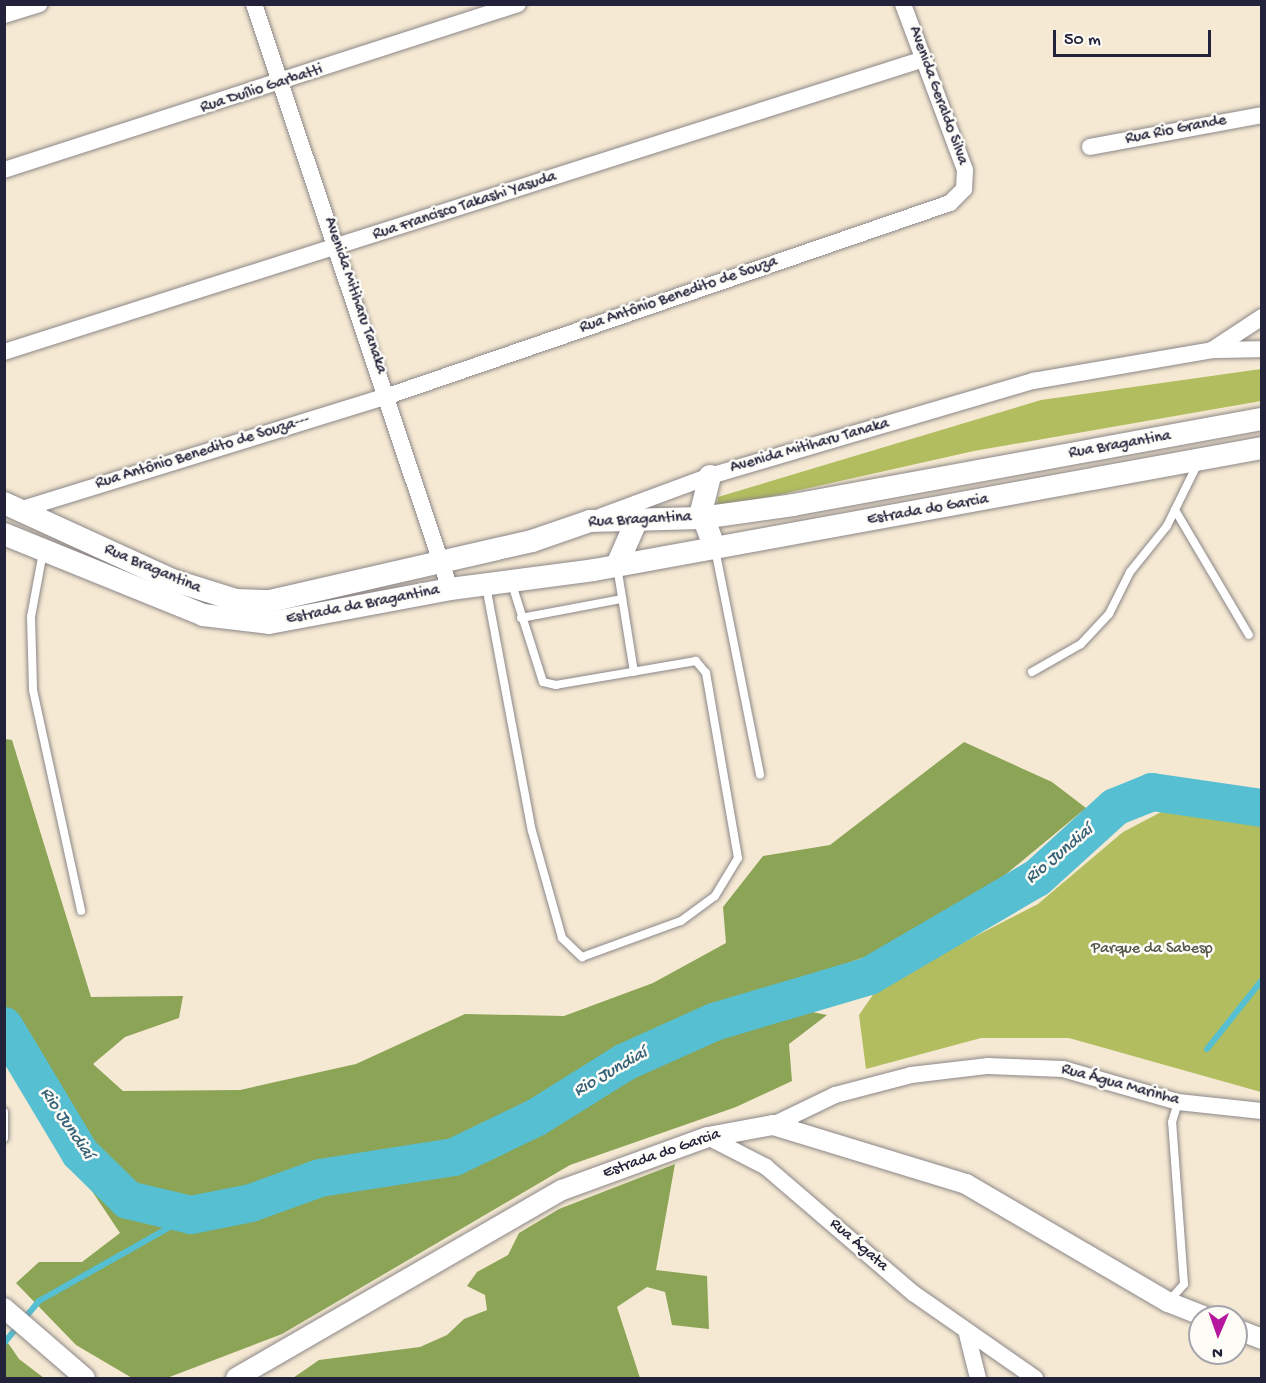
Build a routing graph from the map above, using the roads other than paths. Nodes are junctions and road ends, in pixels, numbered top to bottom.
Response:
1 (39, 4) edge
2 (254, 4) edge
3 (518, 4) edge
4 (903, 4) edge
5 (4, 15) edge
6 (924, 59) junction
7 (281, 84) junction
8 (1262, 115) edge
9 (1090, 147) dead end
10 (4, 170) edge
11 (964, 189) joint
12 (337, 248) junction
13 (1262, 317) edge
14 (1262, 349) edge
15 (1212, 350) junction
16 (4, 352) edge
17 (388, 396) junction
18 (1262, 419) edge
19 (1262, 448) edge
20 (1200, 460) junction
21 (710, 476) junction
22 (12, 506) edge
23 (1175, 510) junction
24 (701, 518) junction
25 (590, 521) junction
26 (636, 522) junction
27 (4, 534) edge
28 (72, 535) junction
29 (715, 549) junction
30 (43, 551) junction
31 (441, 564) junction
32 (617, 565) junction
33 (594, 570) joint
34 (511, 581) junction
35 (486, 584) junction
36 (450, 589) junction
37 (622, 599) junction
38 (521, 618) junction
39 (1249, 635) dead end
40 (634, 672) junction
41 (1032, 672) dead end
42 (760, 775) dead end
43 (81, 911) dead end
44 (1178, 1102) junction
45 (1262, 1111) edge
46 (4, 1112) edge
47 (773, 1125) junction
48 (708, 1137) junction
49 (4, 1138) edge
50 (1168, 1302) junction
51 (4, 1308) edge
52 (1188, 1310) edge
53 (967, 1334) junction
54 (85, 1378) edge
55 (236, 1378) edge
56 (978, 1378) edge
57 (1035, 1378) edge

1 - 5 street
2 - 7 street, Avenida Mitiharu Tanaka
3 - 7 street, Rua Duílio Garbatti
4 - 6 street, Avenida Geraldo Silva
6 - 11 street, Avenida Geraldo Silva
6 - 12 street, Rua Francisco Takashi Yasuda
7 - 10 street, Rua Duílio Garbatti
7 - 12 street, Avenida Mitiharu Tanaka
8 - 9 street, Rua Rio Grande
11 - 17 street, Rua Antônio Benedito de Souza
12 - 16 street, Rua Francisco Takashi Yasuda
12 - 17 street, Avenida Mitiharu Tanaka
13 - 15 street
14 - 15 street, Avenida Mitiharu Tanaka
15 - 21 street, Avenida Mitiharu Tanaka
17 - 22 street, Rua Antônio Benedito de Souza---
17 - 31 street, Avenida Mitiharu Tanaka
18 - 24 main road, Rua Bragantina
19 - 20 main road, Estrada do Garcia
20 - 23 lane
20 - 29 main road, Estrada do Garcia
21 - 24 main road
21 - 25 street, Avenida Mitiharu Tanaka
22 - 28 main road, Rua Bragantina
23 - 39 lane
23 - 41 lane
24 - 26 main road, Rua Bragantina
24 - 29 main road
25 - 26 main road, Rua Bragantina
25 - 31 main road, Rua Bragantina
26 - 32 main road
27 - 30 main road, Estrada da Bragantina
28 - 30 main road
28 - 31 main road, Rua Bragantina
29 - 32 main road, Estrada do Garcia
29 - 42 lane
30 - 36 main road, Estrada da Bragantina
30 - 43 lane
31 - 36 street, Avenida Mitiharu Tanaka
32 - 33 main road, Estrada do Garcia
32 - 37 lane
33 - 34 main road, Estrada da Bragantina
34 - 35 main road, Estrada da Bragantina
34 - 38 lane
35 - 36 main road, Estrada da Bragantina
35 - 40 lane
37 - 38 lane
37 - 40 lane
38 - 40 lane
44 - 45 street, Rua Água Marinha
44 - 47 street, Rua Água Marinha
44 - 50 lane
46 - 49 lane
47 - 48 street, Estrada do Garcia
47 - 50 street, Estrada do Garcia
48 - 53 street, Rua Ágata
48 - 55 street, Estrada do Garcia
50 - 52 street, Estrada do Garcia
51 - 54 street
53 - 56 street
53 - 57 street, Rua Ágata

